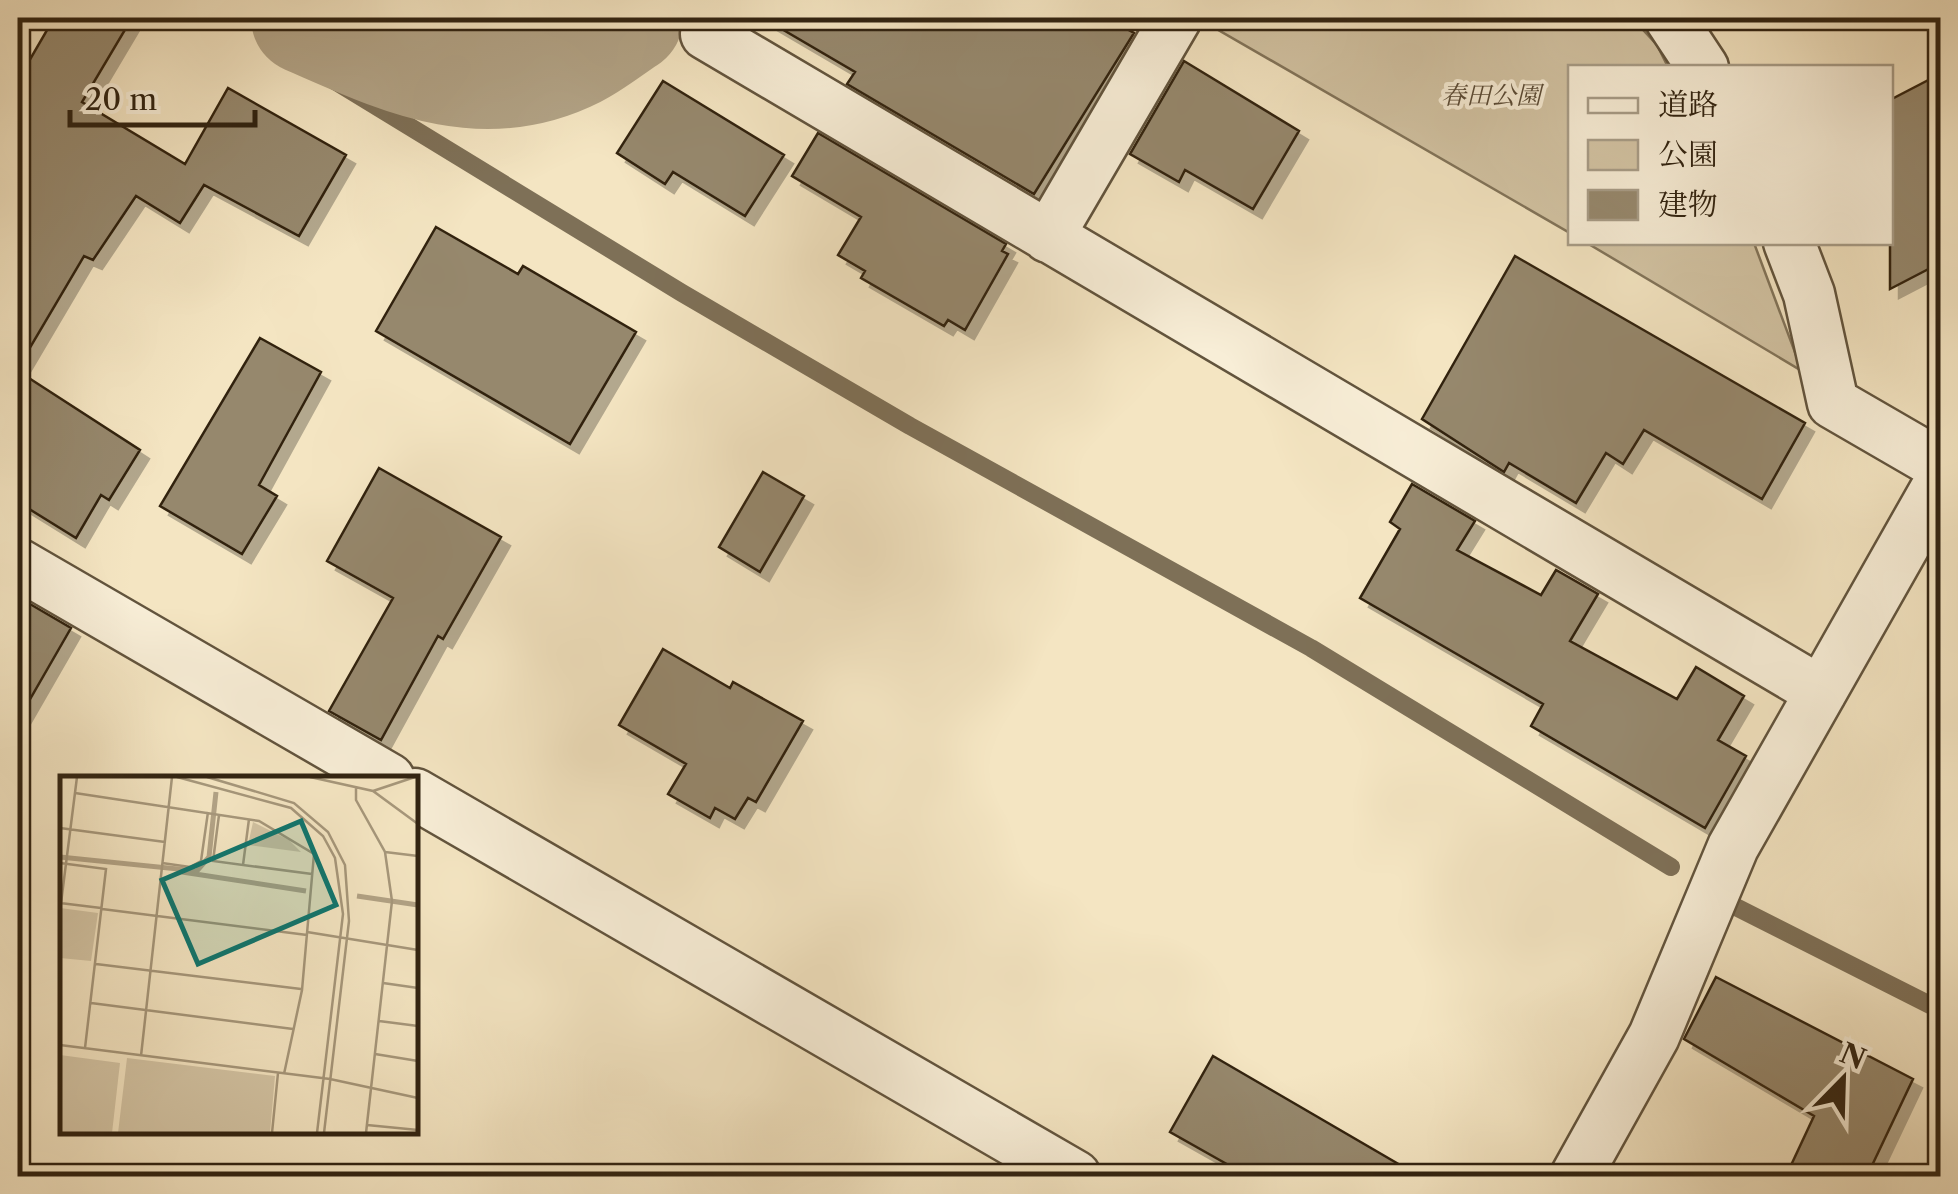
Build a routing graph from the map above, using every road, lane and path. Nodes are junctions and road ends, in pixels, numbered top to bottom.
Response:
1 (715, 18) edge
2 (1176, 18) edge
3 (1670, 18) edge
4 (1701, 65) edge
5 (1048, 236) junction
6 (1790, 245) edge
7 (1940, 465) edge
8 (1940, 482) edge
9 (18, 564) edge
10 (1821, 692) junction
11 (383, 776) edge
12 (418, 796) edge
13 (1075, 1176) edge
14 (1576, 1176) edge

1 - 5 street
2 - 5 street
3 - 4 street
5 - 10 street
6 - 7 street
8 - 10 street
9 - 11 street
10 - 14 street
12 - 13 street

